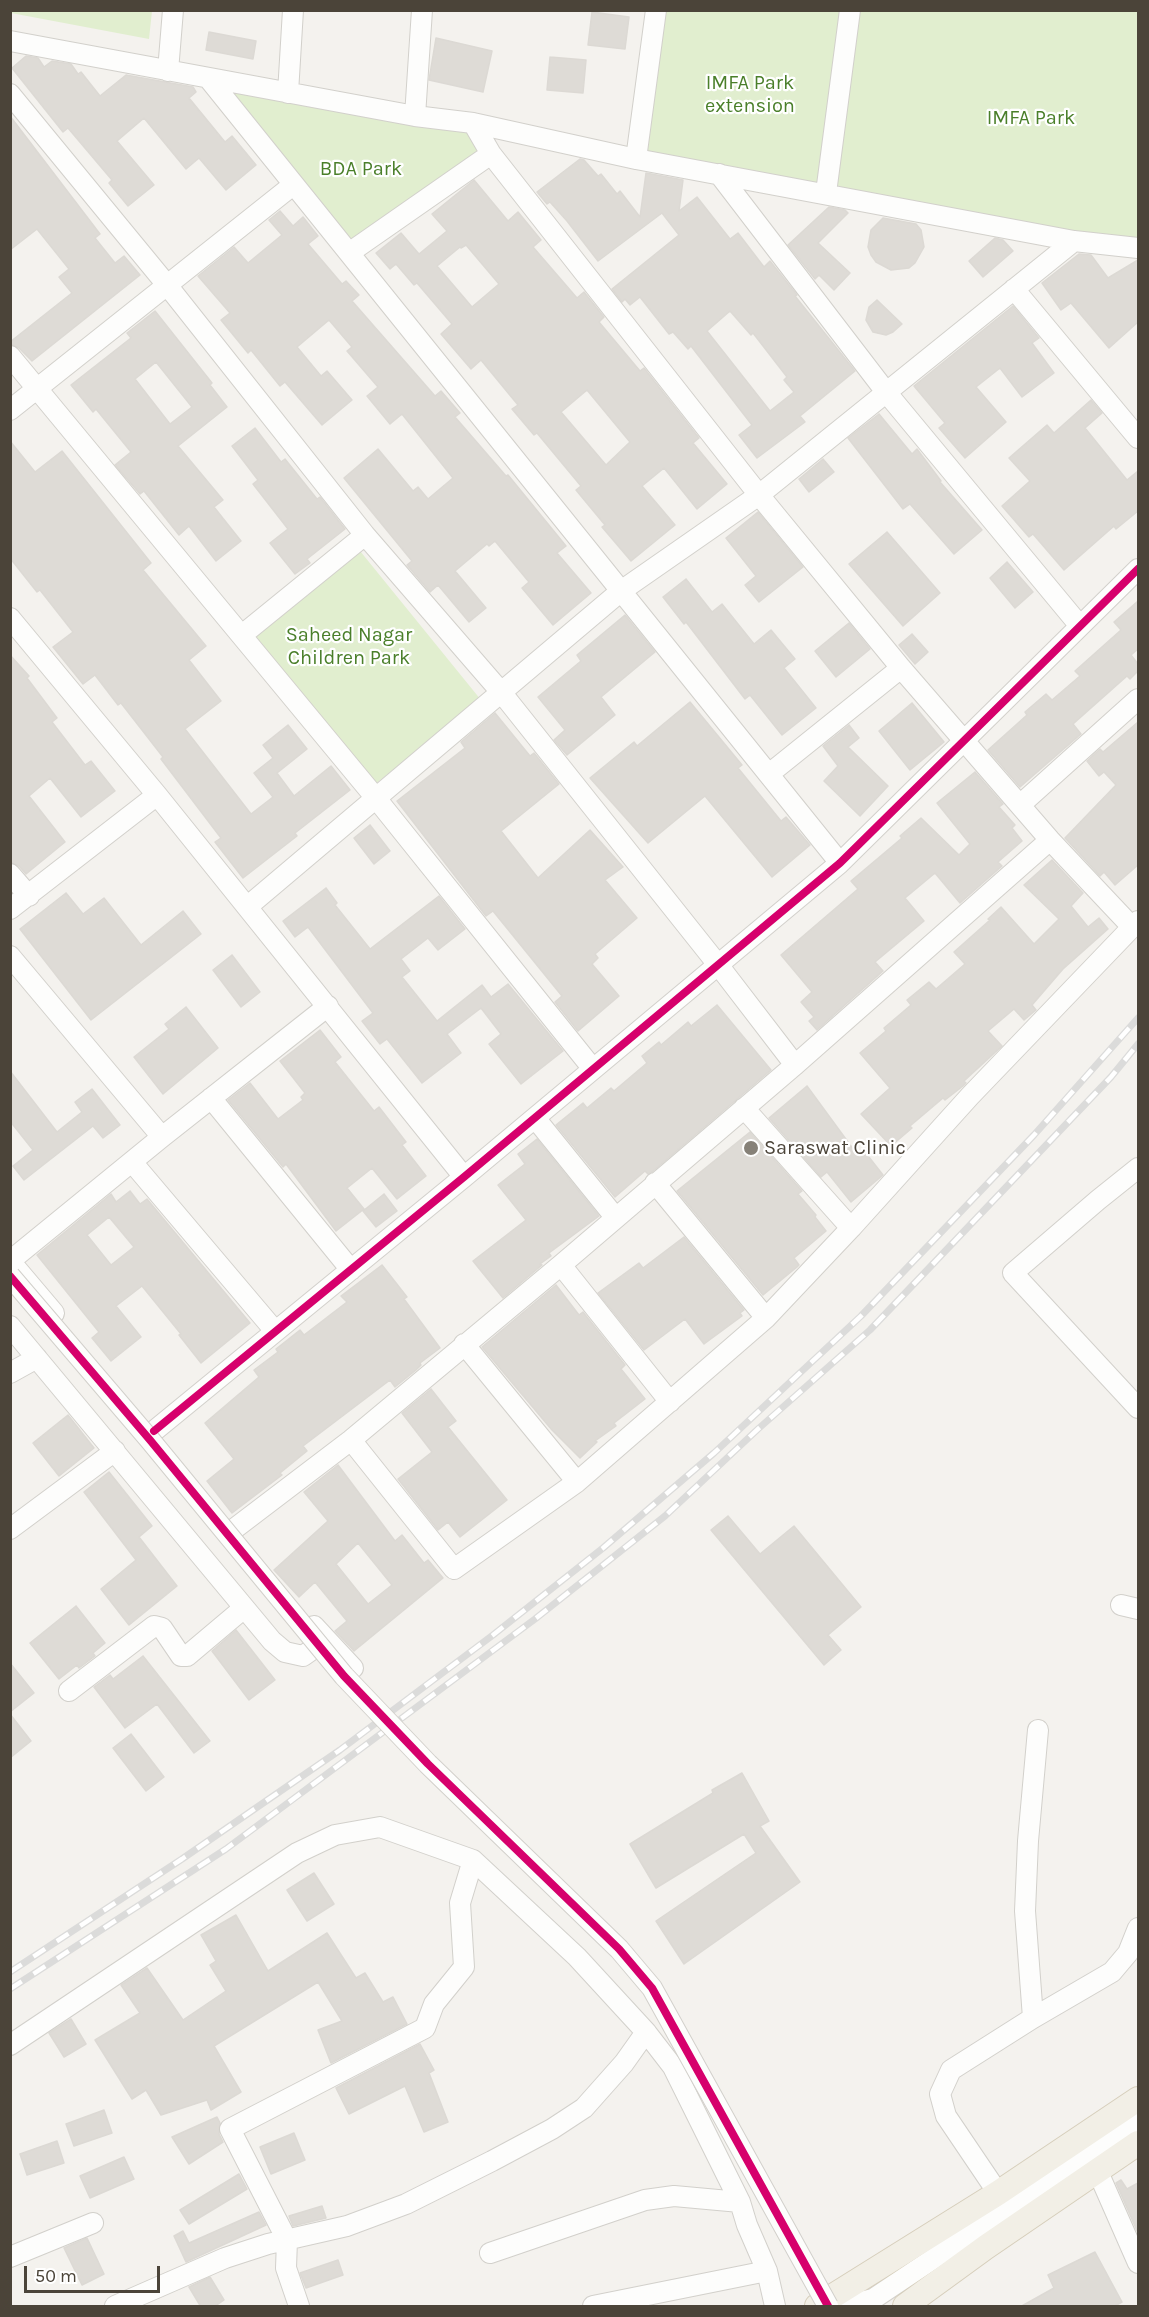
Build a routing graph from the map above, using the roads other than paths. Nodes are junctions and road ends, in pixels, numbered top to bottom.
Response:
1 (173, 10) edge
2 (293, 10) edge
3 (422, 10) edge
4 (656, 10) edge
5 (850, 10) edge
6 (10, 41) edge
7 (168, 71) junction
8 (209, 79) junction
9 (288, 93) junction
10 (10, 94) edge
11 (415, 116) junction
12 (473, 123) junction
13 (491, 154) junction
14 (636, 159) junction
15 (719, 174) junction
16 (293, 185) junction
17 (826, 193) junction
18 (1074, 241) junction
19 (1138, 248) edge
20 (349, 254) junction
21 (167, 285) junction
22 (1014, 289) junction
23 (10, 356) edge
24 (37, 387) junction
25 (886, 392) junction
26 (10, 410) edge
27 (1138, 438) edge
28 (759, 495) junction
29 (365, 536) junction
30 (1138, 569) edge
31 (621, 591) junction
32 (10, 618) edge
33 (1080, 626) junction
34 (242, 635) junction
35 (901, 668) junction
36 (501, 692) junction
37 (1138, 699) edge
38 (964, 740) junction
39 (769, 774) junction
40 (157, 795) junction
41 (375, 797) junction
42 (1020, 805) junction
43 (1050, 840) junction
44 (840, 862) junction
45 (10, 874) edge
46 (28, 896) junction
47 (248, 907) junction
48 (10, 909) edge
49 (1136, 924) edge
50 (10, 956) edge
51 (719, 966) junction
52 (328, 1006) junction
53 (795, 1065) junction
54 (593, 1070) junction
55 (212, 1098) junction
56 (744, 1108) junction
57 (535, 1118) junction
58 (162, 1137) junction
59 (132, 1162) junction
60 (1138, 1168) edge
61 (464, 1177) junction
62 (655, 1183) junction
63 (615, 1217) junction
64 (851, 1228) junction
65 (561, 1265) junction
66 (351, 1270) junction
67 (10, 1276) edge
68 (766, 1318) junction
69 (10, 1326) edge
70 (275, 1330) junction
71 (464, 1344) junction
72 (36, 1358) junction
73 (10, 1373) edge
74 (670, 1402) junction
75 (1138, 1408) edge
76 (154, 1431) junction
77 (351, 1440) junction
78 (115, 1451) junction
79 (577, 1482) junction
80 (10, 1529) edge
81 (234, 1529) junction
82 (244, 1608) junction
83 (319, 1633) junction
84 (353, 1668) dead end
85 (69, 1690) dead end
86 (1038, 1730) dead end
87 (473, 1860) junction
88 (1138, 1928) edge
89 (1033, 2018) junction
90 (646, 2032) junction
91 (10, 2045) edge
92 (1138, 2099) edge
93 (1138, 2122) edge
94 (1138, 2143) edge
95 (1098, 2172) junction
96 (998, 2193) junction
97 (740, 2202) junction
98 (93, 2223) dead end
99 (287, 2240) junction
100 (490, 2253) dead end
101 (10, 2257) edge
102 (1138, 2262) edge
103 (767, 2271) junction
104 (115, 2307) edge
105 (299, 2307) edge
106 (593, 2307) edge
107 (775, 2307) edge
108 (817, 2307) edge
109 (828, 2307) edge
110 (846, 2307) edge
111 (904, 2307) edge

1 - 7 street
2 - 9 street
3 - 11 street
4 - 14 street
5 - 17 street
6 - 7 street
7 - 8 street
8 - 9 street
8 - 16 street
9 - 11 street
10 - 21 street
11 - 12 street
12 - 13 street
12 - 14 street
13 - 20 street
13 - 28 street
14 - 15 street
15 - 17 street
15 - 25 street
16 - 20 street
16 - 21 street
17 - 18 street
18 - 19 street
18 - 22 street
20 - 31 street
21 - 24 street
21 - 29 street
22 - 25 street
22 - 27 street
23 - 24 street
24 - 26 street
24 - 34 street
25 - 28 street
25 - 33 street
28 - 31 street
28 - 35 street
29 - 34 street
29 - 36 street
30 - 33 street
31 - 36 street
31 - 39 street
32 - 40 street
33 - 38 street
34 - 41 street
35 - 38 street
35 - 39 street
36 - 41 street
36 - 51 street
37 - 42 street
38 - 42 street
38 - 44 street
39 - 44 street
40 - 46 street
40 - 47 street
41 - 47 street
41 - 54 street
42 - 43 street
43 - 49 street
43 - 53 street
44 - 51 street
45 - 46 street
46 - 48 street
47 - 52 street
49 - 64 street
50 - 58 street
51 - 53 street
51 - 54 street
52 - 55 street
52 - 61 street
53 - 56 street
54 - 57 street
55 - 58 street
55 - 66 street
56 - 62 street
56 - 64 street
57 - 61 street
57 - 63 street
58 - 59 street
59 - 70 street
59 - 76 street
60 - 75 street
61 - 66 street
62 - 63 street
62 - 68 street
63 - 65 street
64 - 68 street
65 - 71 street
65 - 74 street
66 - 70 street
67 - 109 street, bridge
68 - 74 street
69 - 72 street
70 - 76 street
71 - 77 street
71 - 79 street
72 - 73 street
72 - 78 street
74 - 79 street
76 - 81 street
77 - 79 street
77 - 81 street
78 - 80 street
78 - 82 street
81 - 83 street
82 - 83 street
82 - 85 street
83 - 84 street
86 - 89 street
87 - 90 street
87 - 91 street
87 - 99 street
88 - 89 street
89 - 96 street
90 - 97 street
90 - 99 street
92 - 96 main road
93 - 110 street
94 - 95 main road
95 - 102 street
95 - 111 main road
96 - 108 main road
97 - 100 street
97 - 103 street
98 - 101 street
99 - 104 street
99 - 105 street
103 - 106 street
103 - 107 street

